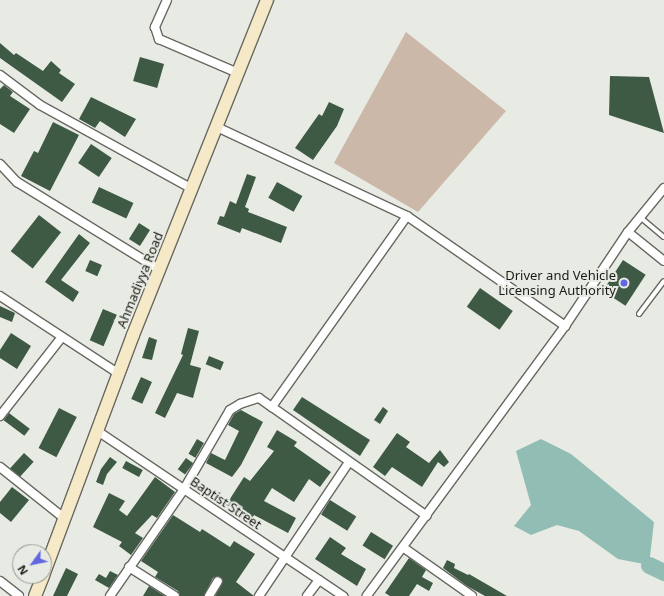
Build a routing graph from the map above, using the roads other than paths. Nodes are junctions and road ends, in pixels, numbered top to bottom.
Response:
1 (167, 0) edge
2 (267, 0) edge
3 (238, 73) junction
4 (0, 75) edge
5 (217, 128) junction
6 (0, 164) edge
7 (664, 188) edge
8 (192, 189) junction
9 (407, 216) junction
10 (640, 217) junction
11 (628, 232) junction
12 (664, 237) edge
13 (664, 261) edge
14 (160, 270) junction
15 (664, 281) edge
16 (0, 296) edge
17 (639, 314) dead end
18 (565, 326) junction
19 (62, 337) junction
20 (119, 374) junction
21 (272, 407) junction
22 (0, 416) edge
23 (96, 430) junction
24 (349, 462) junction
25 (0, 467) edge
26 (184, 489) junction
27 (427, 516) junction
28 (64, 518) junction
29 (404, 548) junction
30 (52, 551) edge
31 (285, 557) junction
32 (129, 567) junction
33 (0, 580) edge
34 (319, 580) junction
35 (218, 581) dead end
36 (40, 584) edge
37 (19, 596) edge
38 (35, 596) edge
39 (110, 596) edge
40 (174, 596) edge
41 (209, 596) edge
42 (259, 596) edge
43 (307, 596) edge
44 (343, 596) edge
45 (367, 596) edge
46 (472, 596) edge

1 - 3 street
2 - 3 street, Ahmadiyya Road
3 - 5 street, Ahmadiyya Road
4 - 8 street
5 - 8 street, Ahmadiyya Road
5 - 9 street
6 - 14 street
7 - 10 street
8 - 14 street, Ahmadiyya Road
9 - 18 street
9 - 21 street
10 - 11 street
10 - 12 lane
11 - 13 street
11 - 18 street
14 - 20 street, Ahmadiyya Road
15 - 17 lane
16 - 19 street
18 - 27 street
19 - 20 street
19 - 22 street
20 - 23 street, Ahmadiyya Road
21 - 24 street
21 - 26 street
23 - 26 street, Baptist Street
23 - 28 street, Ahmadiyya Road
24 - 27 street
24 - 31 street
25 - 28 street
26 - 31 street, Baptist Street
26 - 32 street
27 - 29 street
28 - 30 street, Ahmadiyya Road
29 - 45 street
29 - 46 street
31 - 34 street, Baptist Street
31 - 42 street
32 - 39 street
32 - 40 street
33 - 37 street
34 - 43 street
34 - 44 street, Baptist Street
35 - 41 street
36 - 38 street

